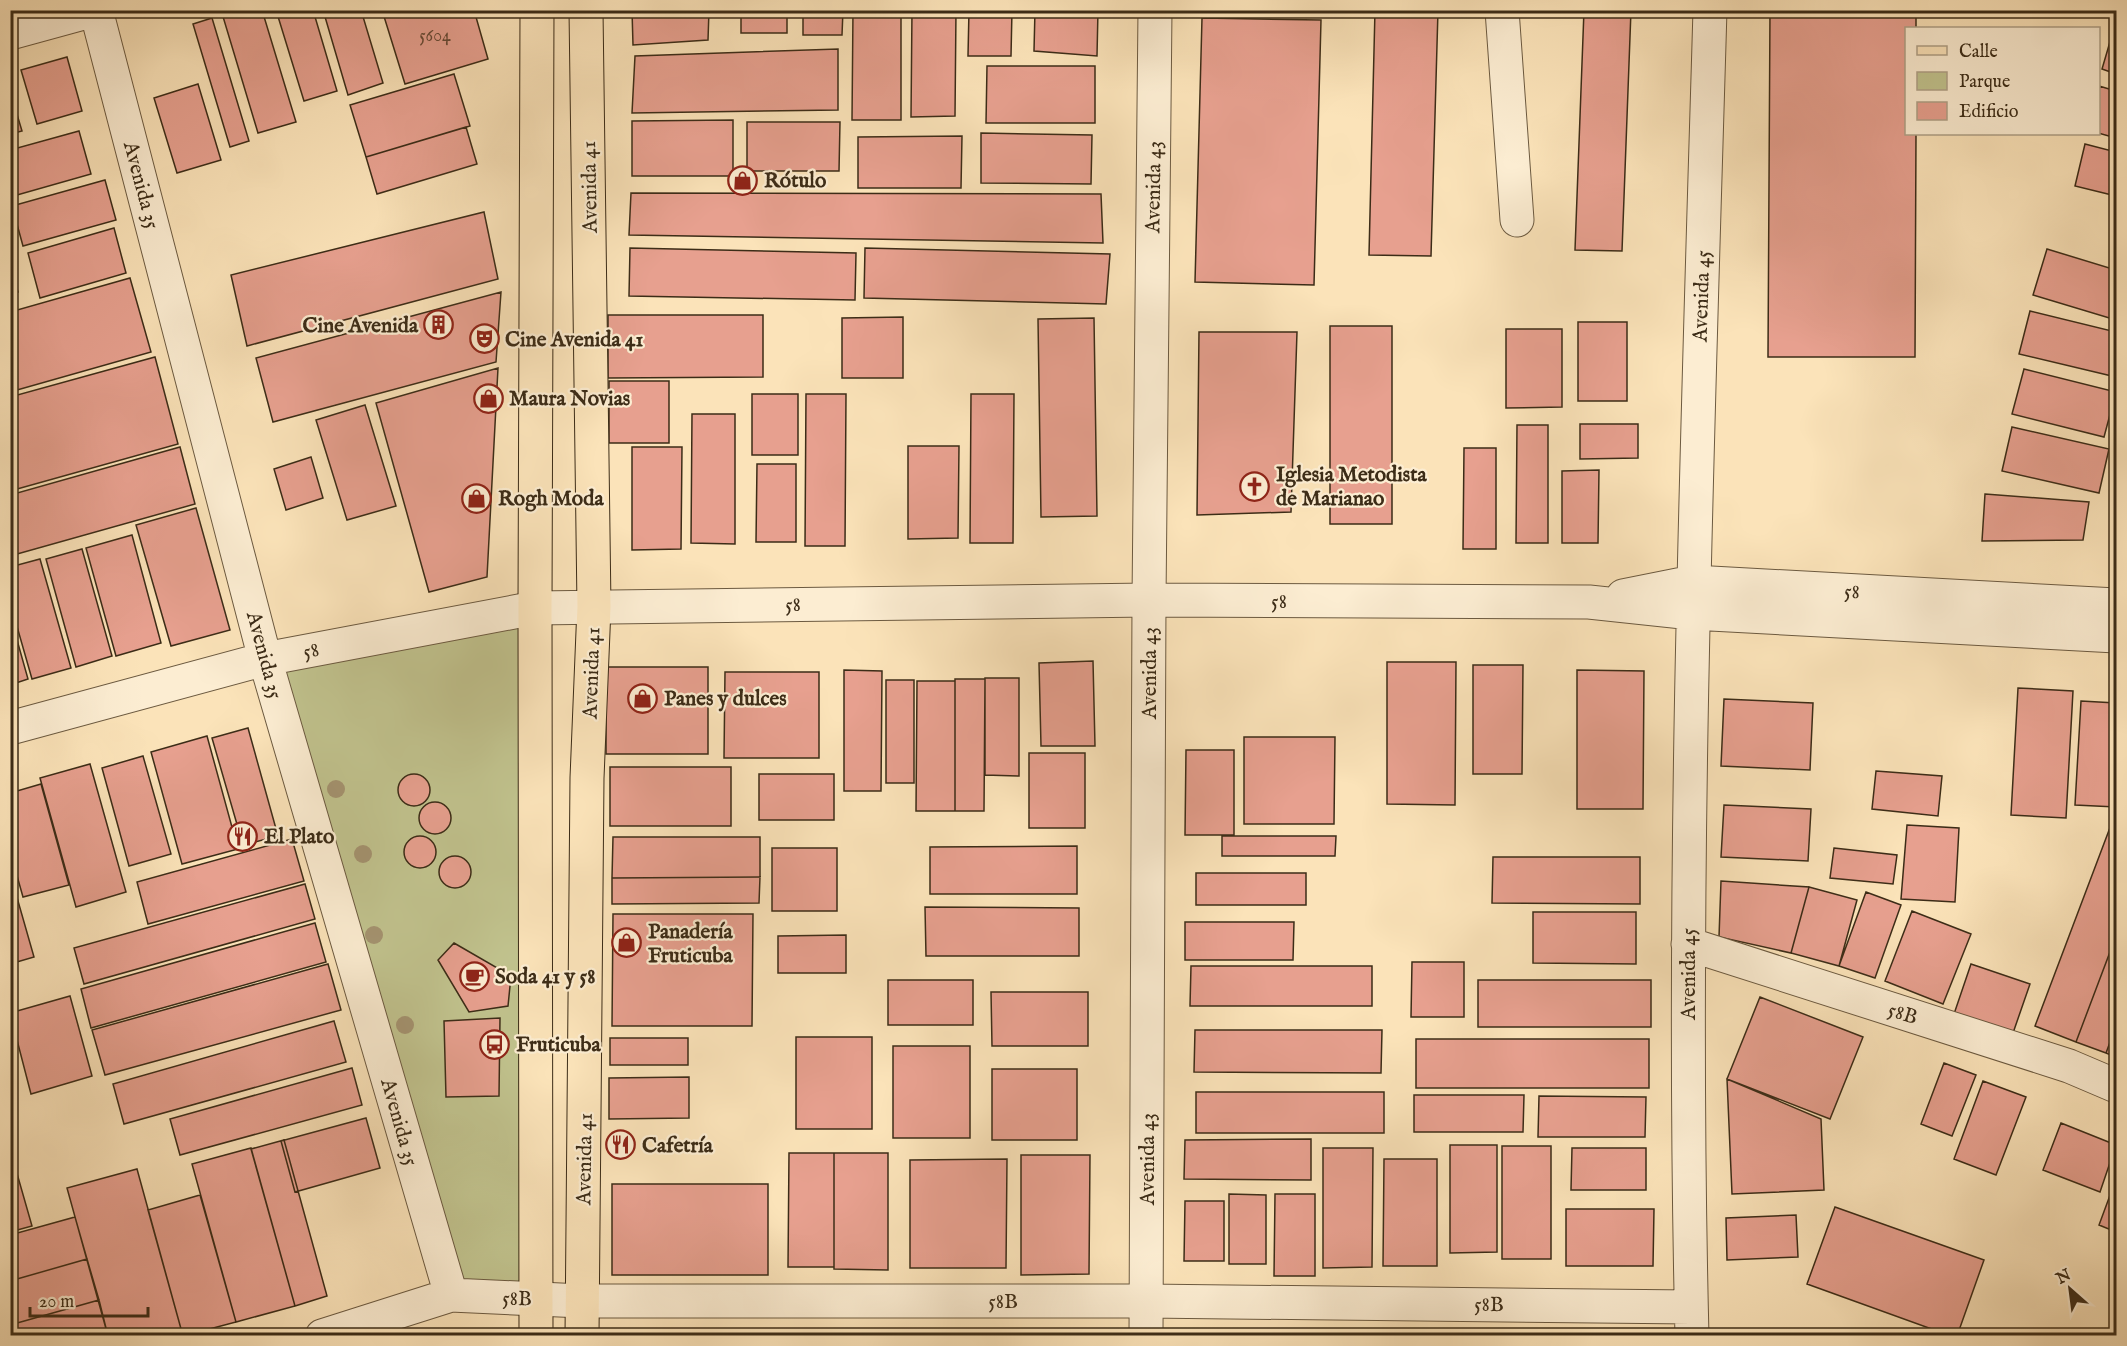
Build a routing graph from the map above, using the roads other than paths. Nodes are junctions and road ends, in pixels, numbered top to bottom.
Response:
1 (95, 10) edge
2 (537, 10) edge
3 (586, 10) edge
4 (1155, 10) edge
5 (1502, 10) edge
6 (1710, 10) edge
7 (10, 33) edge
8 (1517, 220) dead end
9 (1692, 598) junction
10 (1149, 600) junction
11 (2116, 605) edge
12 (594, 607) junction
13 (535, 608) junction
14 (2116, 636) edge
15 (265, 659) junction
16 (10, 728) edge
17 (1688, 944) junction
18 (2116, 1086) edge
19 (451, 1296) junction
20 (537, 1298) junction
21 (1146, 1300) junction
22 (582, 1301) junction
23 (1691, 1321) edge
24 (322, 1335) edge
25 (536, 1335) edge
26 (582, 1335) edge
27 (1146, 1335) edge

1 - 7 street
1 - 15 street, Avenida 35
2 - 13 main road
3 - 12 main road, Avenida 41
4 - 10 street, Avenida 43
5 - 8 street
6 - 9 street, Avenida 45
9 - 10 street, 58
9 - 11 street, 58
9 - 14 street, 58
9 - 17 street, Avenida 45
10 - 12 street, 58
10 - 21 street, Avenida 43
12 - 13 street, 58
12 - 22 main road, Avenida 41
13 - 15 street, 58
13 - 20 main road
15 - 16 street, 58
15 - 19 street, Avenida 35
17 - 18 street, 58B
17 - 23 street, Avenida 45
19 - 20 street, 58B
19 - 24 street, 58B
20 - 22 street, 58B
20 - 25 main road
21 - 22 street, 58B
21 - 23 street, 58B
21 - 27 street, Avenida 43
22 - 26 main road, Avenida 41

